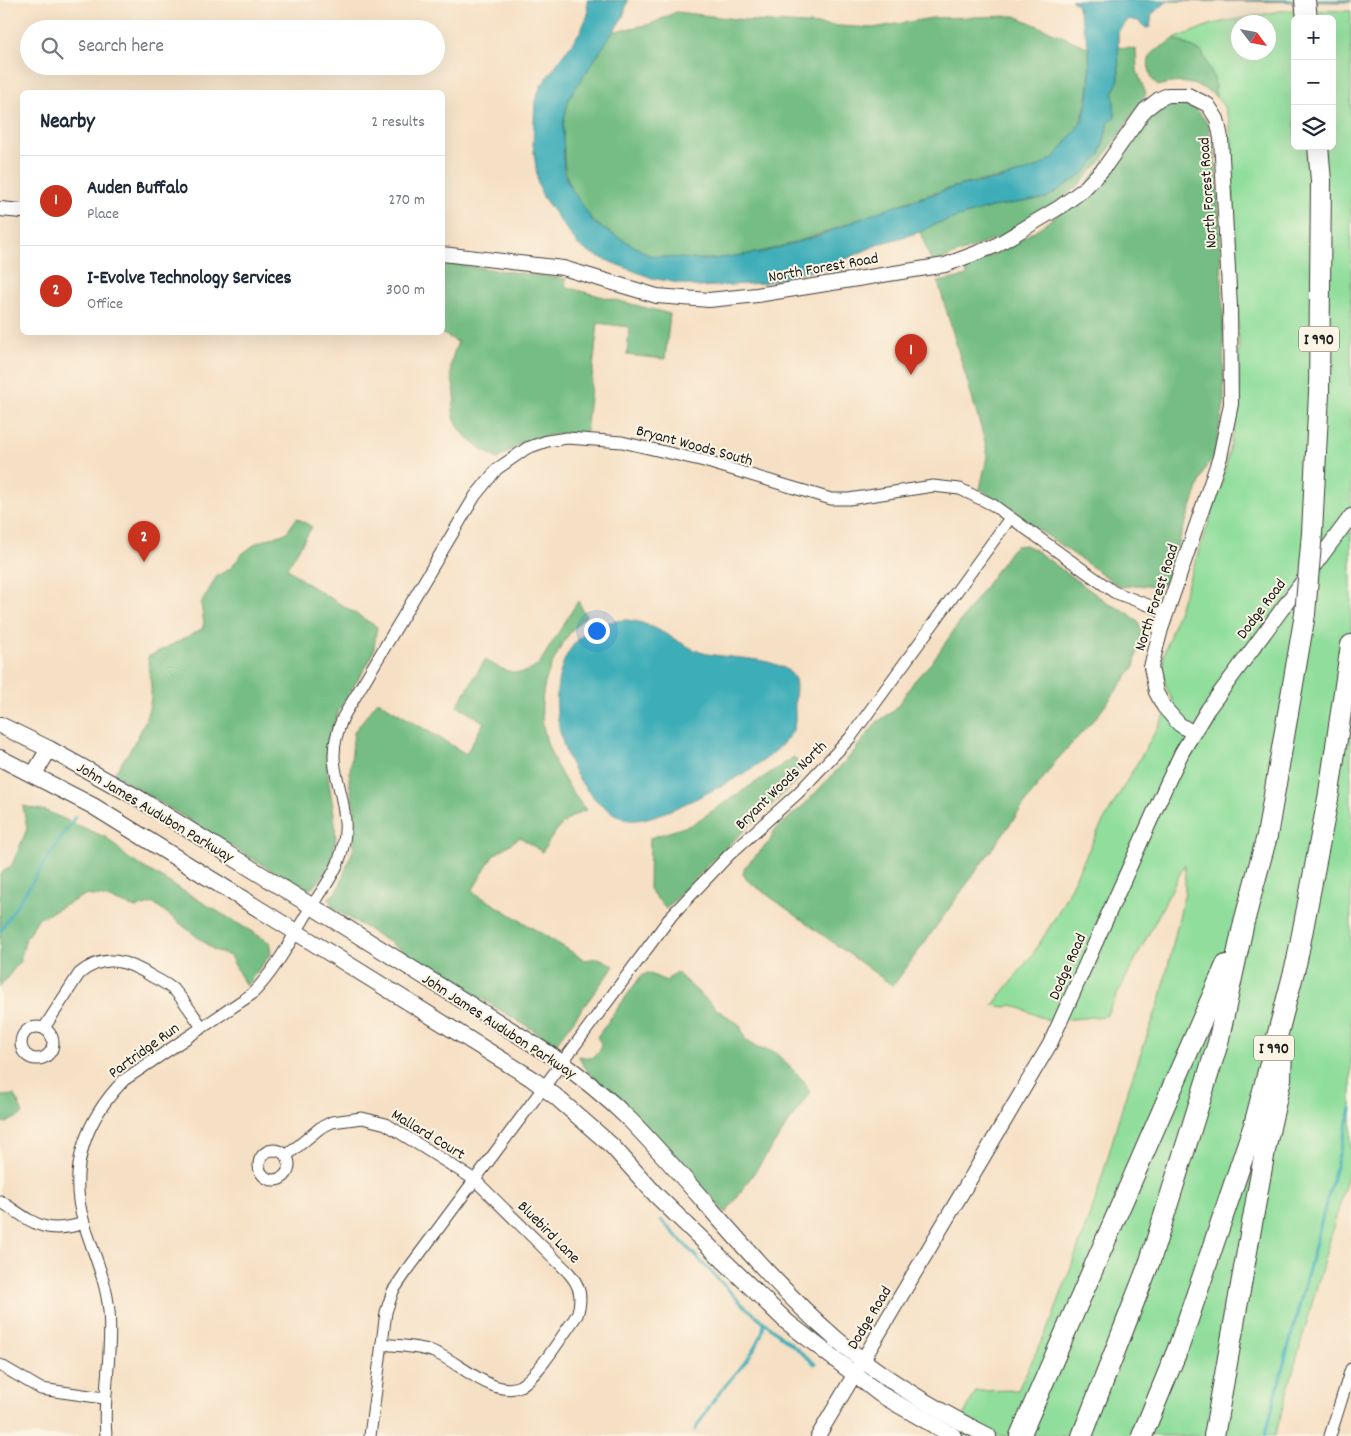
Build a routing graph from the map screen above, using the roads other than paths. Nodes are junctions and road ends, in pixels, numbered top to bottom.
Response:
1 (1305, 0) edge
2 (1307, 15) edge
3 (1318, 150) edge
4 (0, 209) edge
5 (20, 211) edge
6 (445, 254) edge
7 (1351, 516) edge
8 (1010, 518) junction
9 (1166, 612) junction
10 (1351, 645) edge
11 (0, 725) edge
12 (1193, 733) junction
13 (49, 748) junction
14 (0, 758) edge
15 (34, 774) junction
16 (312, 906) junction
17 (1244, 922) junction
18 (296, 932) junction
19 (1283, 1014) junction
20 (202, 1027) junction
21 (44, 1028) dead end
22 (562, 1063) junction
23 (544, 1088) junction
24 (286, 1156) dead end
25 (475, 1180) junction
26 (0, 1201) edge
27 (84, 1223) junction
28 (382, 1344) junction
29 (863, 1360) junction
30 (0, 1365) edge
31 (1351, 1368) edge
32 (854, 1376) junction
33 (104, 1398) junction
34 (106, 1436) edge
35 (370, 1436) edge
36 (818, 1436) edge
37 (953, 1436) edge
38 (988, 1436) edge
39 (1020, 1436) edge
40 (1082, 1436) edge
41 (1142, 1436) edge
42 (1214, 1436) edge
43 (1330, 1436) edge

1 - 2 highway
3 - 17 highway, I 990, bridge
4 - 5 street
6 - 9 street, North Forest Road
7 - 12 street, Dodge Road
8 - 9 street, Bryant Woods South
8 - 16 street, Bryant Woods South
8 - 22 street, Bryant Woods North
9 - 12 street, North Forest Road
10 - 19 highway, I 990
11 - 13 main road, John James Audubon Parkway
12 - 29 street, Dodge Road
13 - 15 main road
13 - 16 main road, John James Audubon Parkway
14 - 15 main road, John James Audubon Parkway
15 - 18 main road, John James Audubon Parkway
16 - 18 street, Bryant Woods South
16 - 22 main road, John James Audubon Parkway
17 - 39 highway
17 - 40 highway, I 990
18 - 20 street, Partridge Run
18 - 23 main road, John James Audubon Parkway
19 - 41 highway, I 990
19 - 42 highway
20 - 21 street
20 - 27 street, Partridge Run
22 - 23 street, Bryant Woods North
22 - 29 main road, John James Audubon Parkway
23 - 25 street
23 - 32 main road, John James Audubon Parkway
24 - 25 street, Mallard Court
25 - 28 street
25 - 28 street, Bluebird Lane
26 - 27 street
27 - 33 street, Partridge Run
28 - 35 street
29 - 32 street, Dodge Road
29 - 38 main road, John James Audubon Parkway
30 - 33 street
31 - 43 street
32 - 36 street, Dodge Road
32 - 37 main road, John James Audubon Parkway
33 - 34 street, Partridge Run

